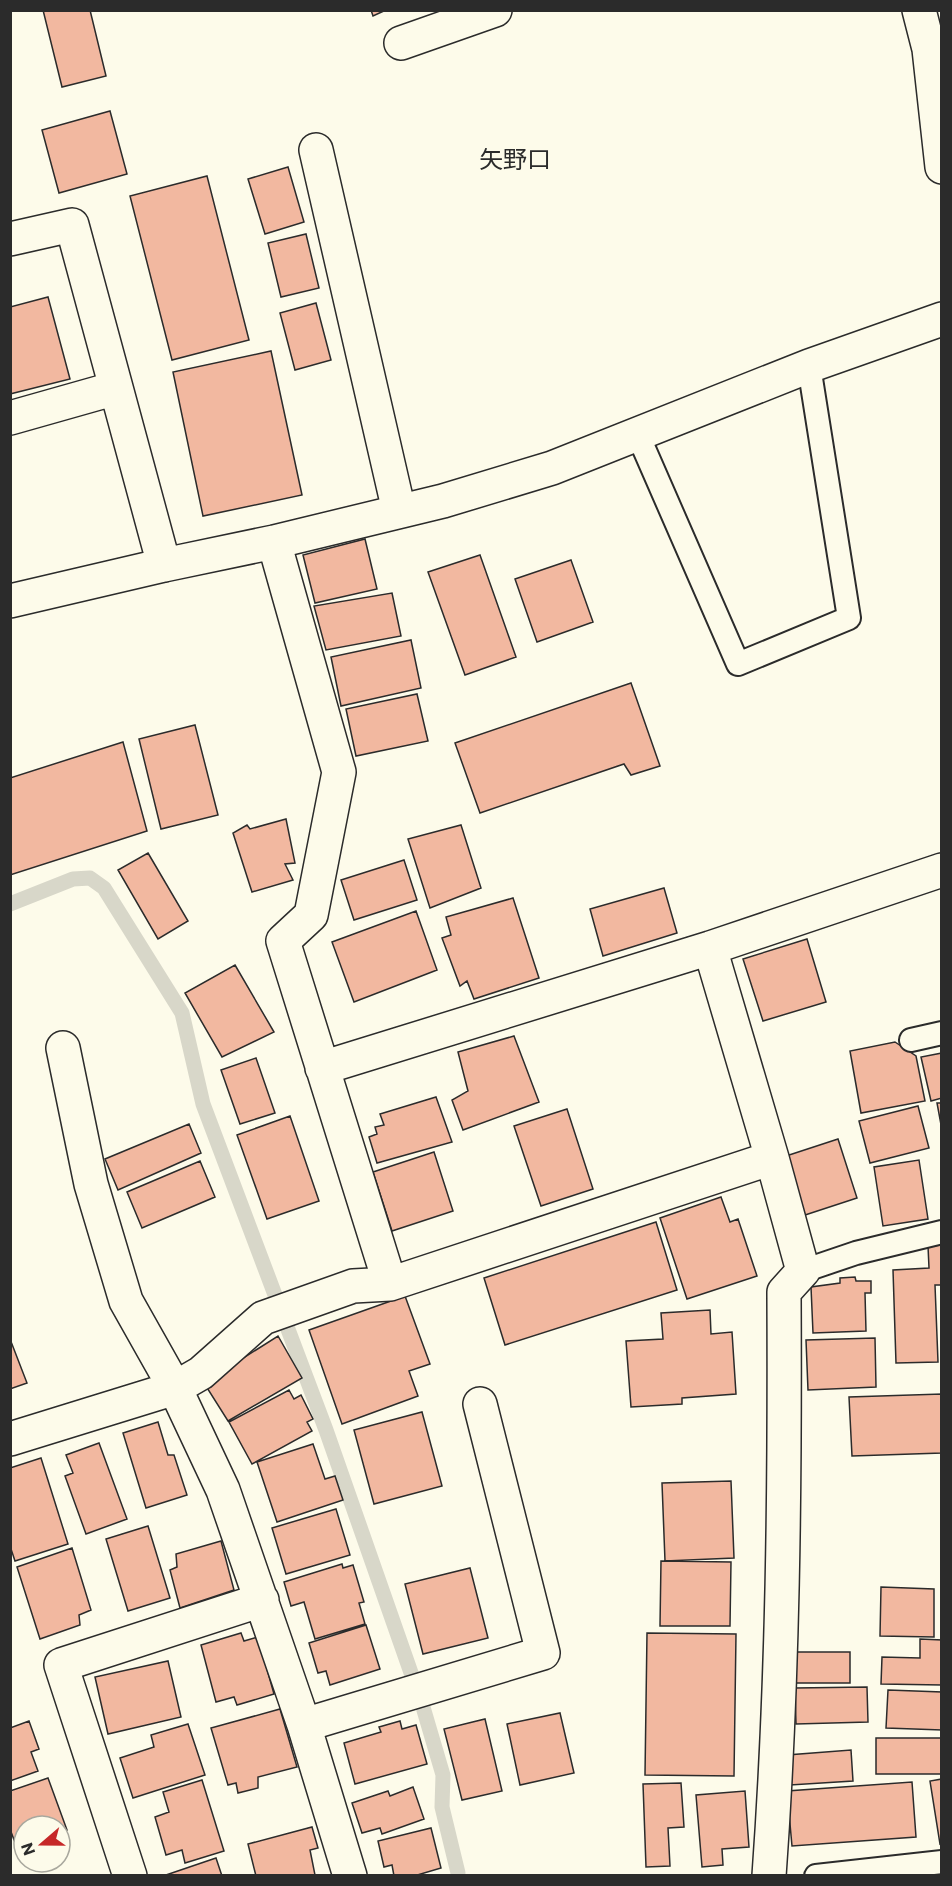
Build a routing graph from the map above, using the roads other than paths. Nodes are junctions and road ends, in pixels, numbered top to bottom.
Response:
1 (495, 10) edge
2 (919, 10) edge
3 (401, 43) dead end
4 (935, 47) edge
5 (316, 150) dead end
6 (942, 167) edge
7 (10, 239) edge
8 (942, 320) edge
9 (808, 366) junction
10 (116, 388) junction
11 (10, 418) edge
12 (638, 435) junction
13 (399, 511) junction
14 (274, 542) junction
15 (164, 565) junction
16 (10, 601) edge
17 (942, 870) edge
18 (710, 948) junction
19 (942, 1033) edge
20 (911, 1040) dead end
21 (63, 1048) dead end
22 (322, 1068) junction
23 (772, 1158) junction
24 (942, 1232) edge
25 (803, 1271) junction
26 (390, 1284) junction
27 (175, 1388) junction
28 (480, 1404) dead end
29 (10, 1439) edge
30 (262, 1600) junction
31 (304, 1725) junction
32 (942, 1862) edge
33 (130, 1875) edge
34 (350, 1875) edge
35 (769, 1875) edge
36 (816, 1875) edge

1 - 3 street
2 - 4 street
4 - 6 street
5 - 13 street
7 - 10 street
8 - 9 street
9 - 12 street
9 - 12 lane
10 - 11 street
10 - 15 street
12 - 13 street
13 - 14 street
14 - 15 street
14 - 22 street
15 - 16 street
17 - 18 street
18 - 22 street
18 - 23 street
19 - 20 lane
21 - 27 street
22 - 26 street
23 - 25 street
23 - 26 street
24 - 25 lane
25 - 35 street
26 - 27 street
27 - 29 street
27 - 30 street
28 - 31 street
30 - 31 street
30 - 33 street
31 - 34 street
32 - 36 lane

